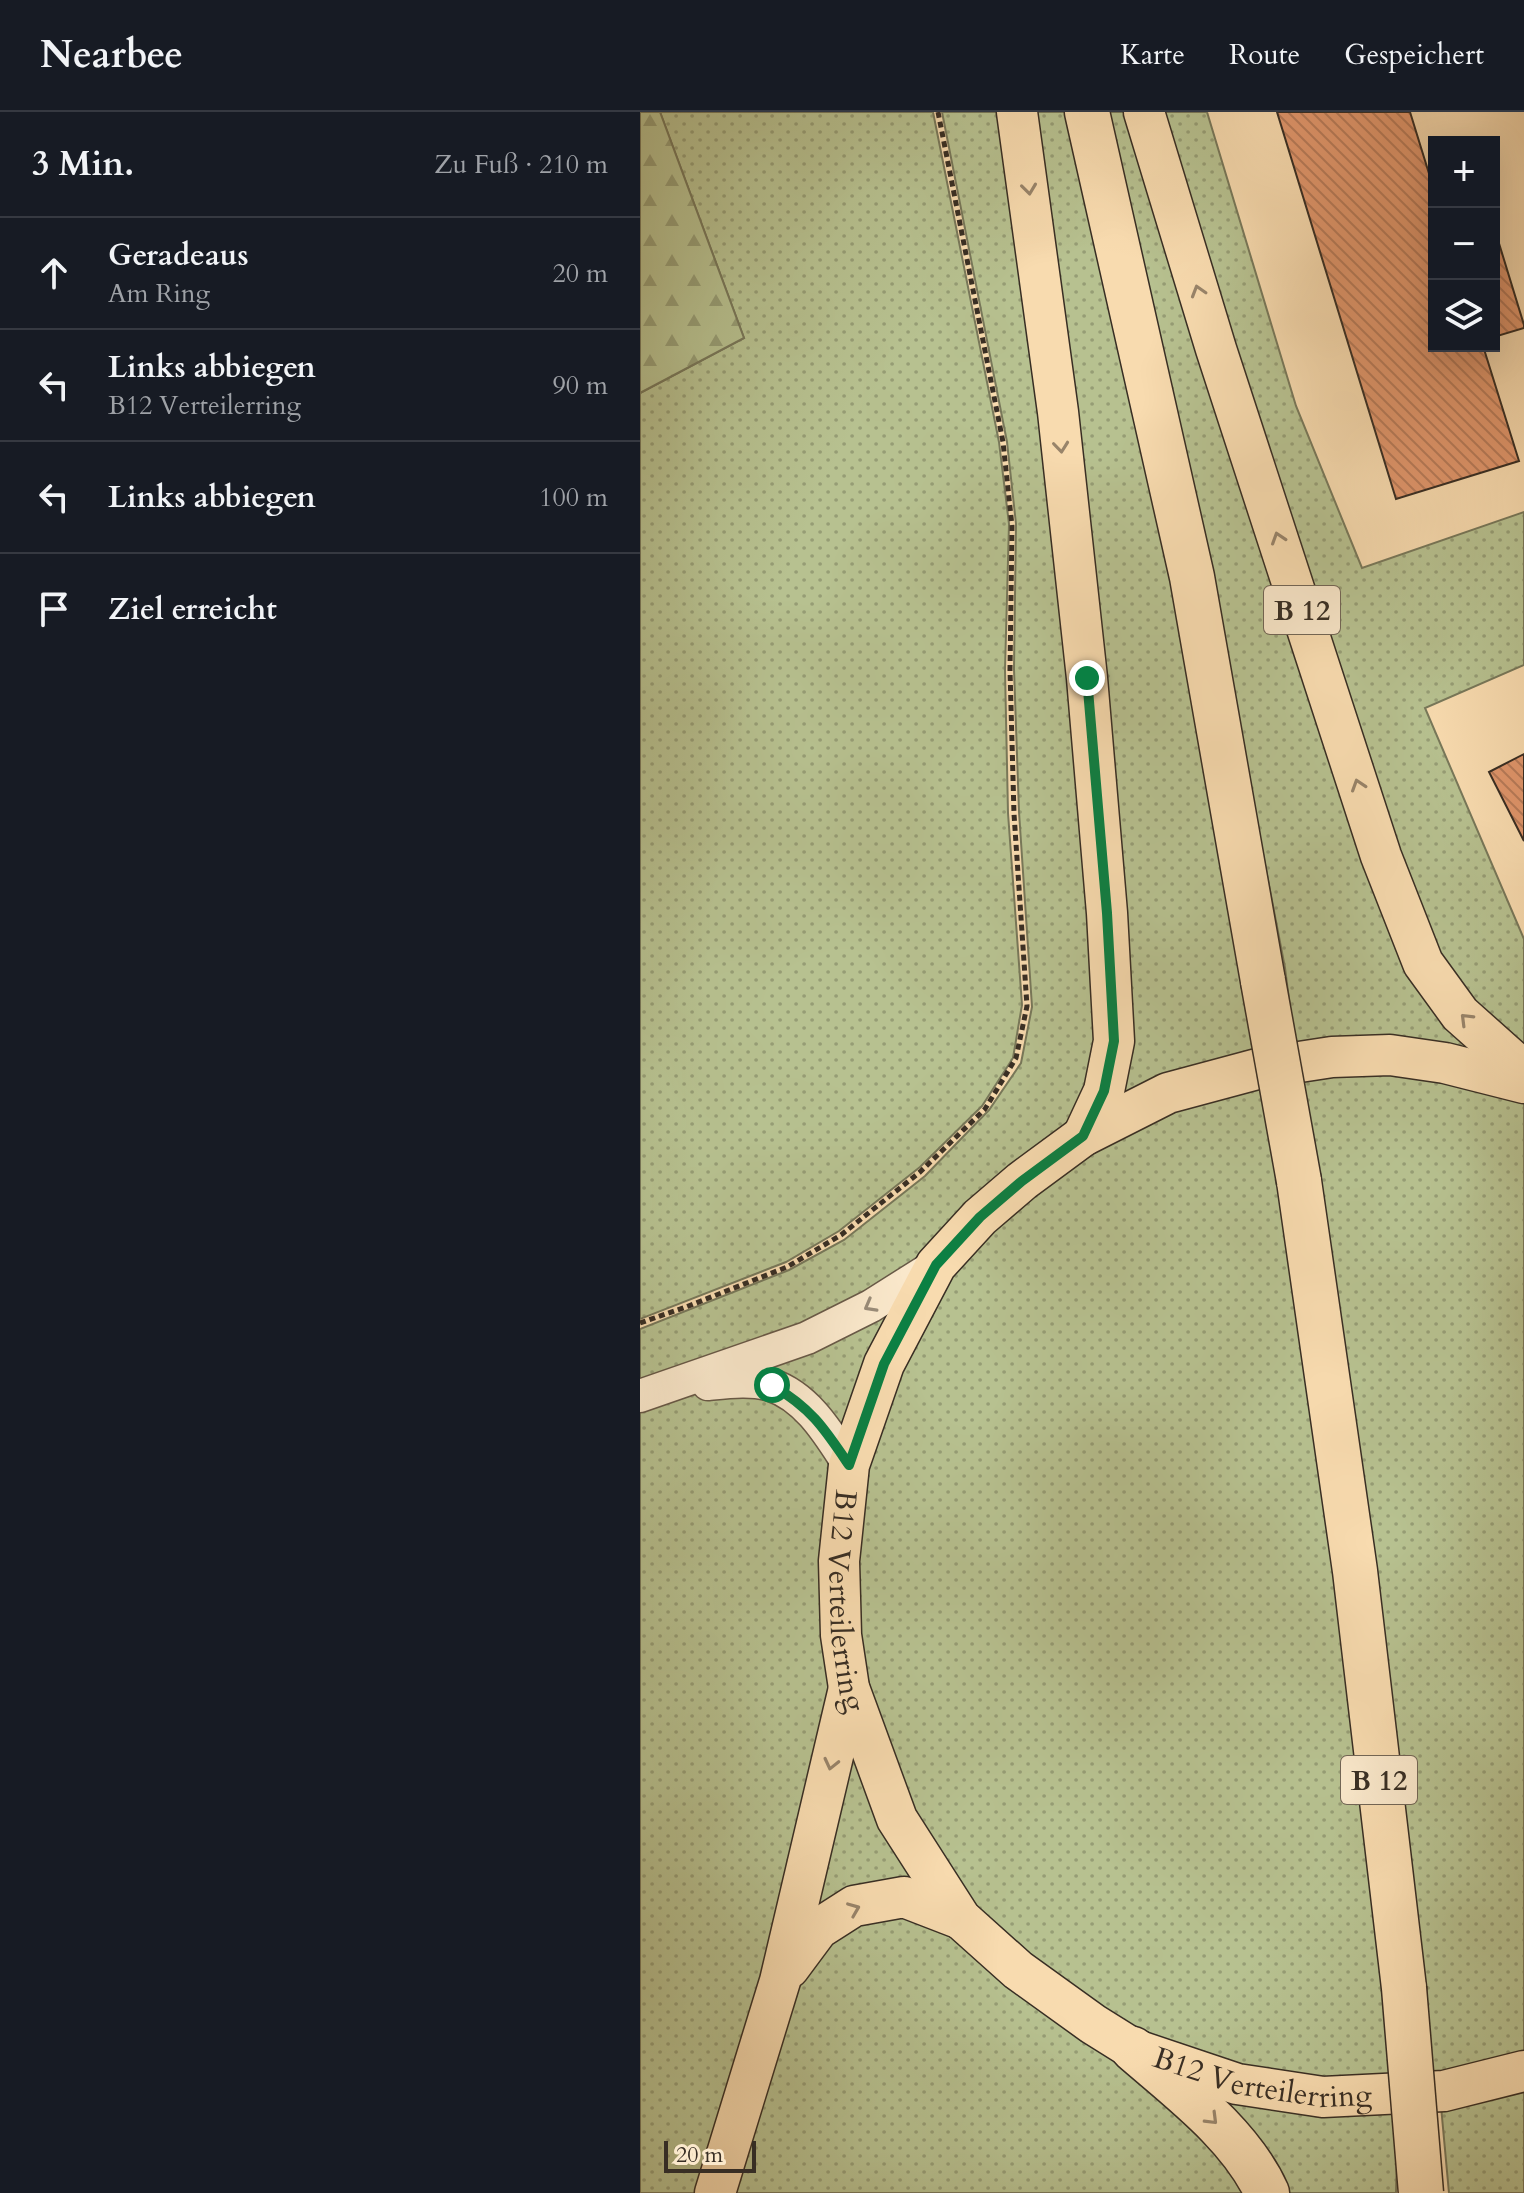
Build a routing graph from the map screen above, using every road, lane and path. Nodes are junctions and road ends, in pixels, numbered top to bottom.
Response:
1 (938, 112) edge
2 (1017, 112) edge
3 (1087, 112) edge
4 (1144, 112) edge
5 (1524, 1071) edge
6 (1524, 1083) edge
7 (1083, 1136) junction
8 (936, 1265) junction
9 (640, 1323) edge
10 (654, 1391) edge
11 (849, 1465) junction
12 (849, 1688) junction
13 (961, 1919) junction
14 (780, 1981) junction
15 (1133, 2049) junction
16 (1524, 2071) edge
17 (715, 2193) edge
18 (1267, 2193) edge
19 (1421, 2193) edge

1 - 9 path
2 -> 7 main road
3 - 19 highway, B 12, bridge
5 -> 4 main road, B 12
6 - 7 main road, B12 Verteilerring
7 - 8 main road, B12 Verteilerring
8 -> 10 street
8 - 11 main road, B12 Verteilerring
10 - 11 street
11 - 12 main road, B12 Verteilerring
12 - 13 main road, B12 Verteilerring
12 -> 14 main road
14 -> 13 main road
13 - 15 main road, B12 Verteilerring
14 - 17 main road
15 - 16 main road, B12 Verteilerring
15 -> 18 highway

